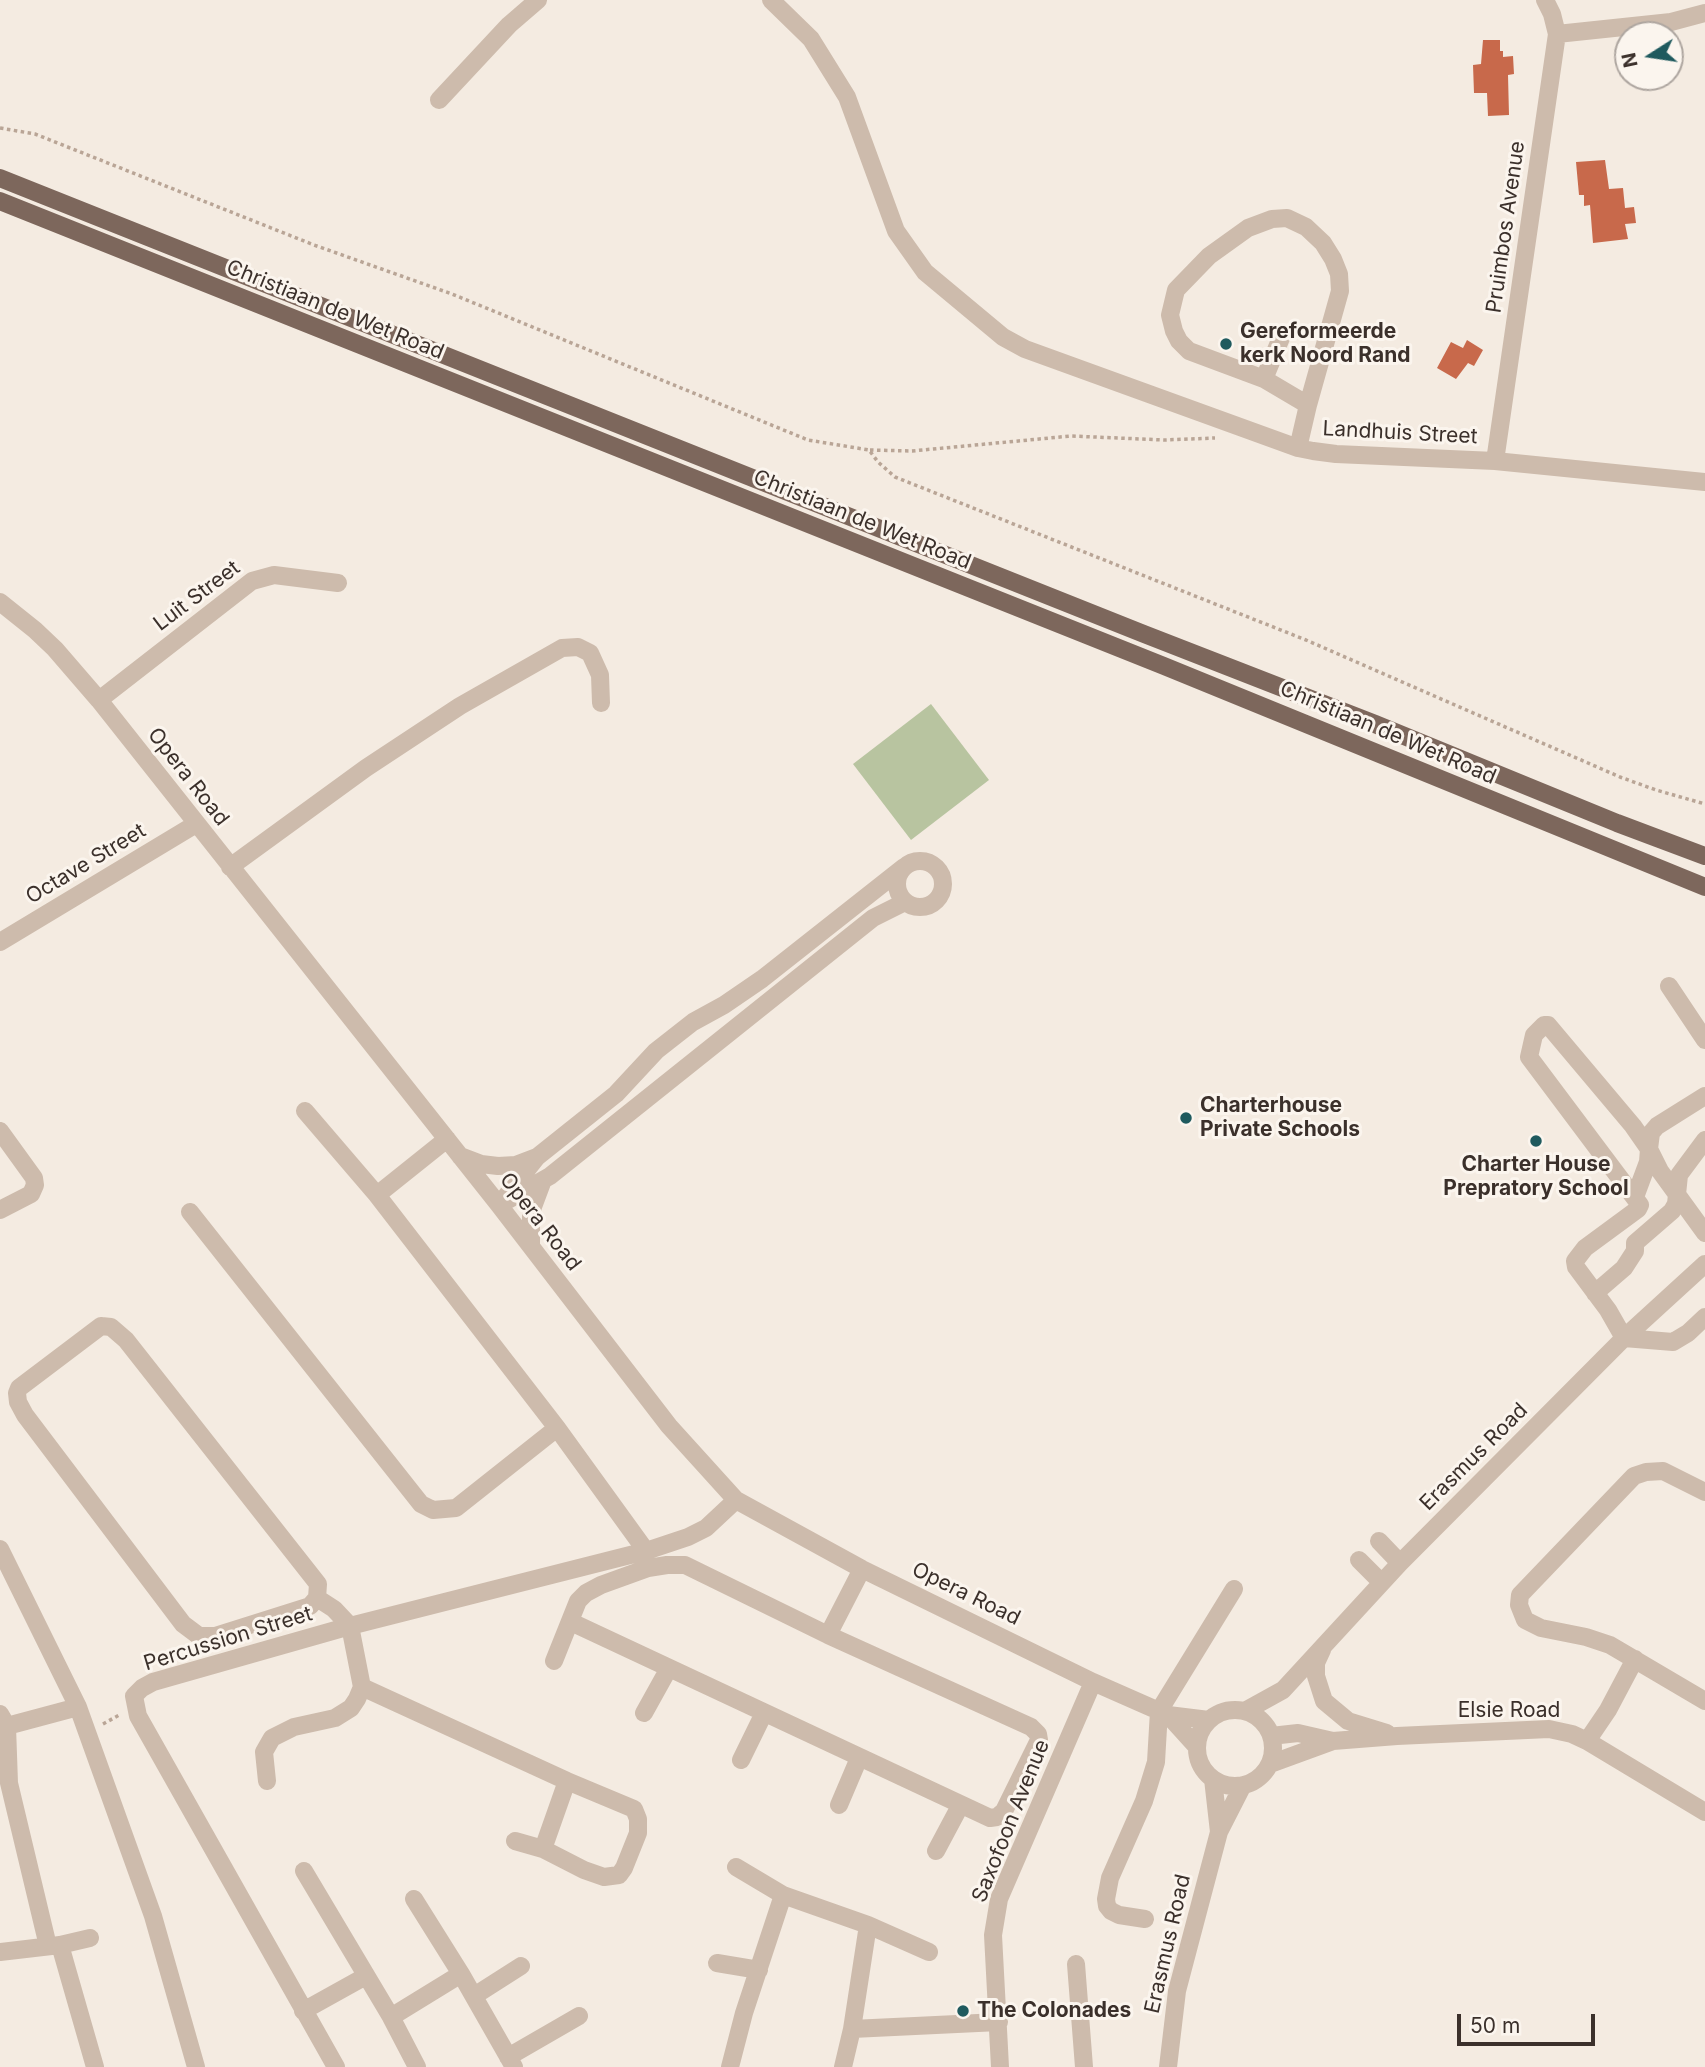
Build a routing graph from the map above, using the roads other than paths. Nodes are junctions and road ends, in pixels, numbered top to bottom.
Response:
1 (538, 0) edge
2 (771, 0) edge
3 (1545, 0) edge
4 (1705, 13) edge
5 (1557, 34) junction
6 (439, 100) dead end
7 (0, 178) edge
8 (0, 201) edge
9 (1283, 333) dead end
10 (1264, 379) junction
11 (1308, 405) junction
12 (1298, 448) junction
13 (1495, 461) junction
14 (1705, 482) edge
15 (338, 583) dead end
16 (0, 601) edge
17 (99, 700) junction
18 (601, 703) dead end
19 (196, 824) junction
20 (1705, 856) edge
21 (230, 867) junction
22 (904, 867) junction
23 (1705, 887) edge
24 (905, 902) junction
25 (0, 942) edge
26 (1670, 986) dead end
27 (1705, 1040) edge
28 (1705, 1096) edge
29 (305, 1111) dead end
30 (0, 1131) edge
31 (447, 1139) junction
32 (1705, 1140) edge
33 (1649, 1149) junction
34 (460, 1156) junction
35 (537, 1157) junction
36 (543, 1180) junction
37 (377, 1195) junction
38 (1678, 1196) junction
39 (1638, 1201) junction
40 (499, 1205) junction
41 (0, 1210) edge
42 (190, 1212) dead end
43 (1665, 1219) junction
44 (1619, 1223) junction
45 (1705, 1233) edge
46 (1635, 1243) junction
47 (531, 1247) junction
48 (1705, 1264) edge
49 (1595, 1293) junction
50 (1705, 1317) edge
51 (1625, 1338) junction
52 (557, 1428) junction
53 (1705, 1492) edge
54 (736, 1500) junction
55 (1379, 1541) dead end
56 (0, 1549) edge
57 (646, 1551) junction
58 (1359, 1560) dead end
59 (1400, 1563) junction
60 (862, 1569) junction
61 (1381, 1583) junction
62 (1234, 1589) dead end
63 (317, 1598) junction
64 (571, 1622) junction
65 (350, 1626) junction
66 (828, 1635) junction
67 (1326, 1640) junction
68 (1634, 1659) junction
69 (554, 1661) dead end
70 (669, 1668) junction
71 (1093, 1682) junction
72 (362, 1687) junction
73 (1283, 1690) junction
74 (1705, 1701) edge
75 (78, 1707) junction
76 (1245, 1711) junction
77 (644, 1713) dead end
78 (764, 1713) junction
79 (1164, 1713) junction
80 (3, 1720) edge
81 (1209, 1720) junction
82 (1270, 1733) junction
83 (1397, 1736) junction
84 (1333, 1741) junction
85 (1587, 1741) junction
86 (1197, 1747) junction
87 (859, 1758) junction
88 (741, 1760) dead end
89 (1270, 1763) junction
90 (1213, 1779) junction
91 (267, 1781) dead end
92 (567, 1781) junction
93 (1243, 1785) junction
94 (839, 1805) dead end
95 (960, 1806) junction
96 (1705, 1812) edge
97 (1219, 1832) junction
98 (515, 1841) dead end
99 (543, 1849) junction
100 (936, 1851) dead end
101 (736, 1867) dead end
102 (304, 1871) dead end
103 (783, 1895) junction
104 (414, 1899) dead end
105 (1145, 1919) dead end
106 (868, 1925) junction
107 (90, 1938) dead end
108 (54, 1945) junction
109 (0, 1952) edge
110 (929, 1952) dead end
111 (717, 1963) dead end
112 (1076, 1964) dead end
113 (522, 1966) dead end
114 (759, 1970) junction
115 (461, 1974) junction
116 (366, 1976) junction
117 (474, 1996) junction
118 (303, 2011) junction
119 (579, 2016) dead end
120 (391, 2017) junction
121 (999, 2022) junction
122 (852, 2029) junction
123 (511, 2062) edge
124 (95, 2067) edge
125 (196, 2067) edge
126 (336, 2067) edge
127 (417, 2067) edge
128 (730, 2067) edge
129 (843, 2067) edge
130 (1000, 2067) edge
131 (1084, 2067) edge
132 (1168, 2067) edge

1 - 6 street
2 - 12 street, Landhuis Street
3 - 5 street, Pruimbos Avenue
4 - 5 street
5 - 13 street, Pruimbos Avenue
7 - 20 main road, Christiaan de Wet Road
8 - 23 main road, Christiaan de Wet Road
9 - 10 street
10 - 11 street
10 - 11 street
11 - 12 street
12 - 13 street, Landhuis Street
13 - 14 street, Landhuis Street
15 - 17 street, Luit Street
16 - 17 street, Opera Road
17 - 19 street, Opera Road
18 - 21 street
19 - 21 street, Opera Road
19 - 25 street, Octave Street
21 - 31 street, Opera Road
22 - 24 street
22 - 24 street
22 - 35 street
24 - 36 street
26 - 27 street
28 - 33 street
29 - 37 street
30 - 41 street
31 - 34 street, Opera Road
31 - 37 street
32 - 38 street
33 - 38 street
33 - 39 street
33 - 39 street
34 - 35 street
34 - 40 street, Opera Road
35 - 40 street
36 - 40 street
36 - 47 street
37 - 52 street
38 - 43 street
38 - 45 street
39 - 43 street
39 - 44 street
40 - 47 street, Opera Road
42 - 52 street
43 - 46 street
44 - 46 street
44 - 49 street
46 - 49 street
47 - 54 street, Opera Road
48 - 51 street, Erasmus Road
49 - 51 street
50 - 51 street
51 - 59 street, Erasmus Road
52 - 57 street
53 - 68 street
54 - 57 street, Percussion Street
54 - 60 street, Opera Road
55 - 59 street
56 - 75 street
57 - 65 street, Percussion Street
58 - 61 street
59 - 61 street, Erasmus Road
60 - 66 street
60 - 71 street, Opera Road
61 - 67 street, Erasmus Road
62 - 79 street
63 - 63 street
63 - 65 street
64 - 66 street
64 - 69 street
64 - 70 street
65 - 72 street
65 - 118 street, Percussion Street
66 - 95 street
67 - 73 street, Erasmus Road
67 - 83 street
68 - 74 street
68 - 85 street
70 - 77 street
70 - 78 street
71 - 79 street, Opera Road
71 - 121 street, Saxofoon Avenue
72 - 91 street
72 - 92 street
73 - 76 street, Erasmus Road
73 - 82 street, Erasmus Road
75 - 80 street
75 - 125 street
76 - 81 street
76 - 82 street
78 - 87 street
78 - 88 street
79 - 81 street, Opera Road
79 - 86 street, Opera Road
79 - 105 street
80 - 108 street
81 - 86 street
82 - 84 street, Elsie Road
82 - 89 street
83 - 84 street, Elsie Road
83 - 85 street, Elsie Road
84 - 89 street, Elsie Road
85 - 96 street, Elsie Road
86 - 90 street
87 - 94 street
87 - 95 street
89 - 93 street
90 - 93 street
90 - 97 street, Erasmus Road
92 - 99 street
92 - 99 street
93 - 97 street, Erasmus Road
95 - 100 street
97 - 132 street, Erasmus Road
98 - 99 street
101 - 103 street
102 - 116 street
103 - 106 street
103 - 114 street
104 - 115 street
106 - 110 street
106 - 122 street
107 - 108 street
108 - 109 street
108 - 124 street
111 - 114 street
112 - 131 street
113 - 117 street
114 - 128 street
115 - 117 street
115 - 120 street
116 - 118 street
116 - 120 street
117 - 123 street
118 - 126 street
119 - 123 street
120 - 127 street
121 - 122 street
121 - 130 street, Saxofoon Avenue
122 - 129 street

